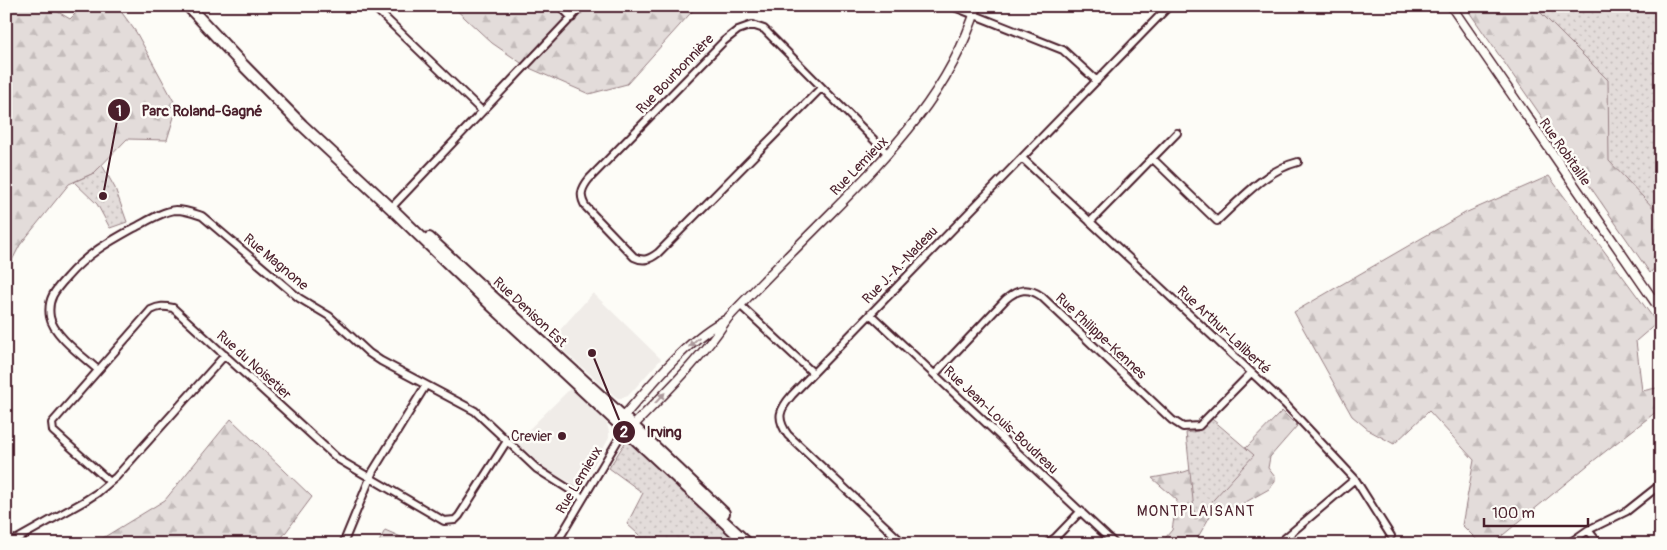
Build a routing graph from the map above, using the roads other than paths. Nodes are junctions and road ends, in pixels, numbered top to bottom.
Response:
1 (188, 6) edge
2 (373, 6) edge
3 (560, 6) edge
4 (582, 6) edge
5 (952, 6) edge
6 (977, 6) edge
7 (1169, 6) edge
8 (1451, 6) edge
9 (974, 15) junction
10 (572, 18) junction
11 (1097, 81) junction
12 (821, 88) junction
13 (482, 110) junction
14 (1177, 132) dead end
15 (888, 154) junction
16 (1022, 158) junction
17 (1152, 158) junction
18 (1298, 162) dead end
19 (391, 208) junction
20 (1090, 222) junction
21 (740, 305) junction
22 (1661, 311) edge
23 (870, 314) junction
24 (726, 319) junction
25 (224, 355) junction
26 (98, 370) junction
27 (813, 373) junction
28 (1251, 373) junction
29 (935, 374) junction
30 (426, 385) junction
31 (623, 417) junction
32 (628, 428) junction
33 (507, 441) junction
34 (369, 478) junction
35 (1355, 479) junction
36 (110, 482) junction
37 (1660, 488) edge
38 (583, 498) junction
39 (1081, 511) junction
40 (1588, 530) junction
41 (1391, 536) dead end
42 (6, 540) edge
43 (343, 544) edge
44 (556, 544) edge
45 (748, 544) edge
46 (757, 544) edge
47 (904, 544) edge
48 (1046, 544) edge
49 (1115, 544) edge
50 (1278, 544) edge
51 (1568, 544) edge
52 (1599, 544) edge

1 - 19 main road, Rue Denison Est
2 - 13 street
3 - 10 street
4 - 10 street
5 - 9 street
6 - 9 street, Rue Lemieux
7 - 11 street, Rue J.-A.-Nadeau
8 - 22 street, Rue Robitaille
9 - 11 street
9 - 15 street, Rue Lemieux
10 - 13 street
11 - 16 street, Rue J.-A.-Nadeau
12 - 12 street, Rue Bourbonnière
12 - 15 street, Rue Bourbonnière
13 - 19 street
14 - 17 street
15 - 21 street, Rue Lemieux
16 - 20 street, Rue Arthur-Laliberté
16 - 23 street, Rue J.-A.-Nadeau
17 - 18 street
17 - 20 street
19 - 31 main road, Rue Denison Est
19 - 32 main road, Rue Denison Est
20 - 28 street, Rue Arthur-Laliberté
21 - 24 street, Rue Lemieux
21 - 27 street
23 - 27 street, Rue J.-A.-Nadeau
23 - 29 street, Rue Jean-Louis-Boudreau
24 -> 31 street, Rue Lemieux
32 -> 24 street, Rue Lemieux
25 - 26 street, Rue du Noisetier
25 - 34 street, Rue du Noisetier
25 - 36 street
26 - 30 street, Rue Magnone
26 - 36 street, Rue du Noisetier
27 - 47 street, Rue J.-A.-Nadeau
28 - 29 street, Rue Philippe-Kennes
28 - 35 street, Rue Arthur-Laliberté
29 - 39 street, Rue Jean-Louis-Boudreau
30 - 33 street, Rue Magnone
30 - 34 street
31 - 32 main road, Rue Denison Est
32 - 38 street, Rue Lemieux
32 - 45 main road, Rue Denison Est
32 - 46 main road, Rue Denison Est
33 - 34 street, Rue du Noisetier
33 - 38 street, Rue Magnone
34 - 43 street
35 - 41 street, Rue Arthur-Laliberté
35 - 50 street
36 - 42 street
37 - 40 street
38 - 44 street, Rue Lemieux
39 - 48 street
39 - 49 street, Rue Jean-Louis-Boudreau
40 - 51 street
40 - 52 street

